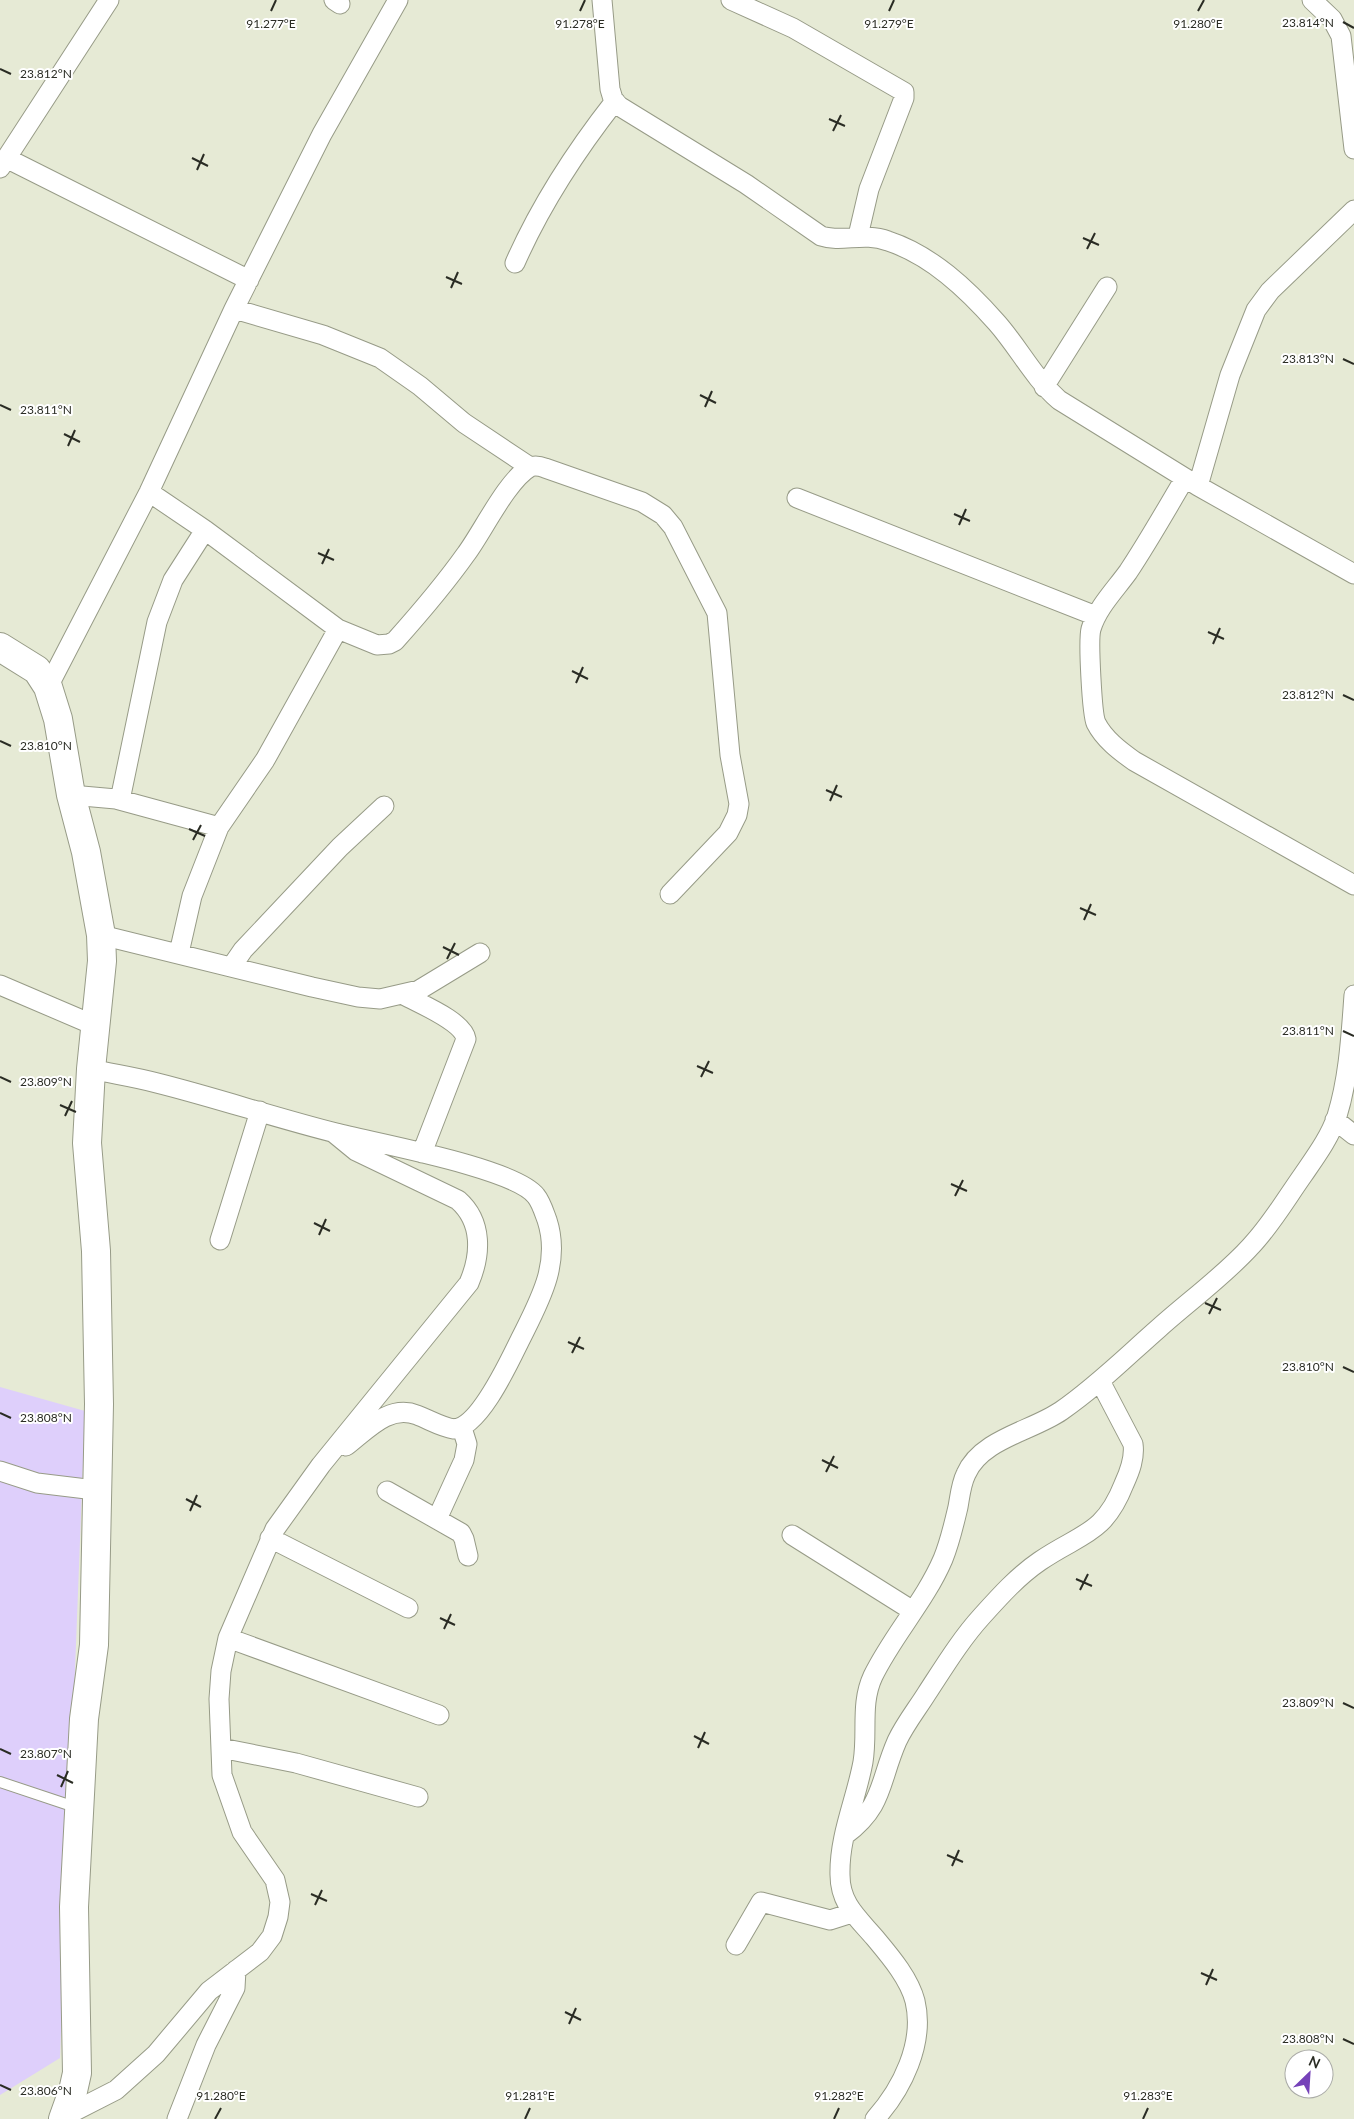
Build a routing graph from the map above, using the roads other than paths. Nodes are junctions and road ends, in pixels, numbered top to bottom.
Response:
1 (109, 0) edge
2 (398, 0) edge
3 (602, 0) edge
4 (731, 0) edge
5 (1312, 0) edge
6 (615, 102) junction
7 (1354, 149) edge
8 (3, 163) edge
9 (1354, 210) edge
10 (858, 236) junction
11 (515, 263) dead end
12 (250, 280) junction
13 (1107, 287) dead end
14 (234, 309) junction
15 (1044, 387) junction
16 (530, 467) junction
17 (1192, 482) junction
18 (149, 492) junction
19 (797, 498) dead end
20 (205, 530) junction
21 (1354, 574) edge
22 (1096, 616) junction
23 (338, 629) junction
24 (0, 648) edge
25 (48, 687) junction
26 (71, 794) junction
27 (120, 800) junction
28 (384, 806) dead end
29 (219, 827) junction
30 (1354, 885) edge
31 (670, 894) dead end
32 (101, 935) junction
33 (179, 953) junction
34 (480, 953) dead end
35 (232, 966) junction
36 (0, 985) edge
37 (404, 995) junction
38 (1354, 995) edge
39 (96, 1026) junction
40 (91, 1069) junction
41 (260, 1111) junction
42 (1335, 1120) junction
43 (334, 1133) junction
44 (1354, 1135) edge
45 (422, 1153) junction
46 (220, 1240) dead end
47 (1100, 1381) junction
48 (462, 1428) junction
49 (321, 1465) junction
50 (0, 1471) edge
51 (95, 1490) junction
52 (387, 1491) dead end
53 (437, 1519) junction
54 (792, 1535) dead end
55 (270, 1538) junction
56 (468, 1556) dead end
57 (408, 1608) dead end
58 (913, 1611) junction
59 (228, 1638) junction
60 (439, 1715) dead end
61 (221, 1748) junction
62 (0, 1782) edge
63 (418, 1797) dead end
64 (79, 1809) junction
65 (845, 1835) junction
66 (852, 1913) junction
67 (736, 1945) dead end
68 (236, 1970) junction
69 (64, 2118) edge
70 (177, 2119) edge
71 (875, 2119) edge

1 - 8 street
2 - 12 street
3 - 6 street
4 - 10 street
5 - 7 street
6 - 10 street
6 - 11 street
8 - 12 street
9 - 17 street
10 - 15 street
12 - 14 street
13 - 15 street
14 - 16 street
14 - 18 street
15 - 17 street
16 - 23 street
16 - 31 street
17 - 21 street
17 - 22 street
18 - 20 street
18 - 25 street
19 - 22 street
20 - 23 street
20 - 27 street
22 - 30 street
23 - 29 street
24 - 25 street
25 - 26 street
26 - 27 street
26 - 32 street
27 - 29 street
28 - 35 street
29 - 33 street
32 - 33 street
32 - 39 street
33 - 35 street
34 - 37 street
35 - 37 street
36 - 39 street
37 - 45 street
38 - 42 street
39 - 40 street
40 - 41 street
40 - 51 street
41 - 43 street
41 - 46 street
42 - 44 street
42 - 47 street
43 - 45 street
43 - 49 street
45 - 48 street
47 - 58 street
47 - 65 street
48 - 49 street
48 - 53 street
49 - 55 street
50 - 51 street
51 - 64 street
52 - 53 street
53 - 56 street
54 - 58 street
55 - 57 street
55 - 59 street
58 - 65 street
59 - 60 street
59 - 61 street
61 - 63 street
61 - 68 street
62 - 64 lane
64 - 69 street
65 - 66 street
66 - 67 street
66 - 71 street
68 - 69 street
68 - 70 street

